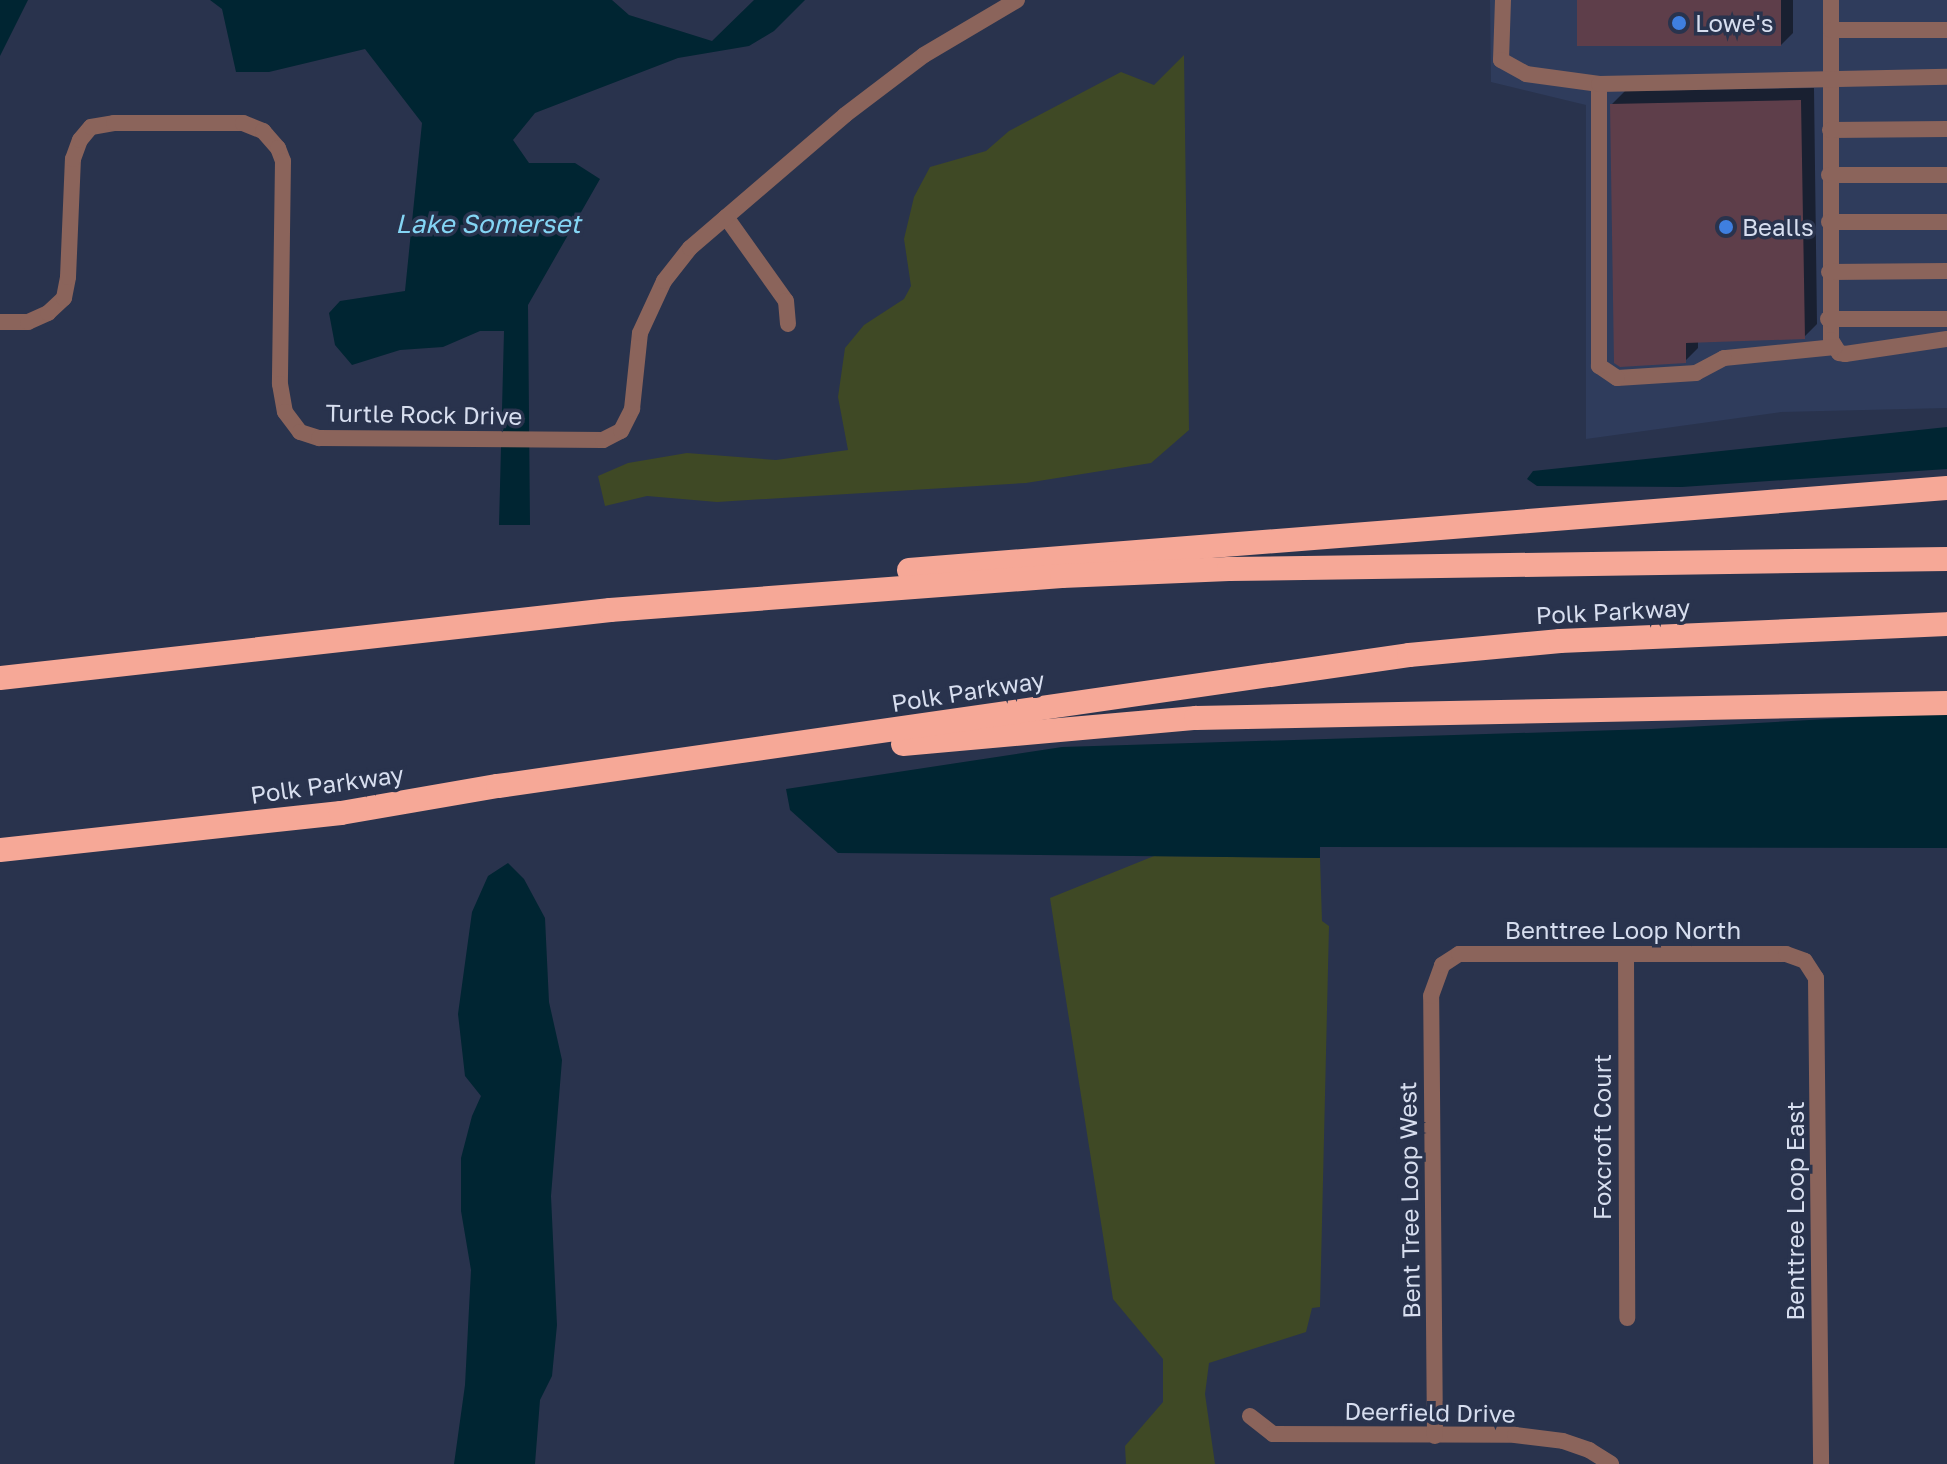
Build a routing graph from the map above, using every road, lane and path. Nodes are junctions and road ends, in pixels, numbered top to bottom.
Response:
1 (1017, 0) edge
2 (1503, 0) edge
3 (1831, 0) edge
4 (1831, 30) junction
5 (1947, 30) edge
6 (1830, 77) junction
7 (1947, 77) edge
8 (1599, 84) junction
9 (1947, 129) edge
10 (1830, 130) junction
11 (1829, 175) junction
12 (1947, 175) edge
13 (726, 217) junction
14 (1829, 222) junction
15 (1947, 222) edge
16 (1947, 271) edge
17 (1829, 272) junction
18 (1828, 319) junction
19 (1947, 319) edge
20 (0, 322) edge
21 (788, 324) dead end
22 (1947, 339) edge
23 (1835, 347) junction
24 (1947, 488) edge
25 (1947, 559) edge
26 (610, 610) junction
27 (1947, 624) edge
28 (0, 678) edge
29 (1947, 703) edge
30 (646, 767) junction
31 (0, 850) edge
32 (1626, 955) junction
33 (1805, 961) joint
34 (1442, 965) joint
35 (1627, 1318) dead end
36 (1250, 1416) dead end
37 (1435, 1436) junction
38 (1611, 1464) edge
39 (1821, 1464) edge

1 - 13 street, Turtle Rock Drive
2 - 8 street
3 - 4 street
4 - 5 street
4 - 6 street
6 - 7 street
6 - 8 street
6 - 10 street
8 - 23 street
9 - 10 street
10 - 11 street
11 - 12 street
11 - 14 street
13 - 20 street, Turtle Rock Drive
13 - 21 street
14 - 15 street
14 - 17 street
16 - 17 street
17 - 18 street
18 - 19 street
18 - 23 street
22 - 23 street
24 - 26 highway
25 - 26 highway, Polk Parkway
26 - 28 highway, Polk Parkway
27 - 30 highway, Polk Parkway
29 - 30 highway
30 - 31 highway, Polk Parkway
32 - 33 street, Benttree Loop North
32 - 34 street, Benttree Loop North
32 - 35 street, Foxcroft Court
33 - 39 street, Benttree Loop East
34 - 37 street, Bent Tree Loop West
36 - 37 street, Deerfield Drive
37 - 38 street, Deerfield Drive

